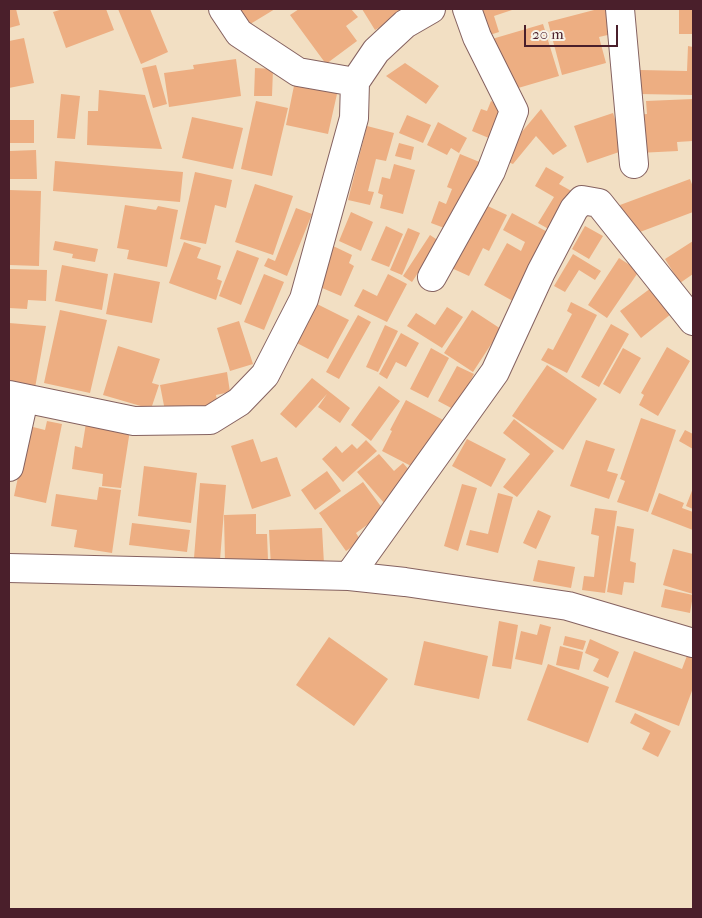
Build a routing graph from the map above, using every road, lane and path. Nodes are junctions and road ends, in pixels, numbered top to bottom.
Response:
1 (223, 9) edge
2 (431, 9) edge
3 (466, 9) edge
4 (620, 9) edge
5 (355, 82) junction
6 (634, 164) dead end
7 (432, 277) dead end
8 (693, 321) edge
9 (16, 397) edge
10 (9, 467) edge
11 (9, 568) edge
12 (348, 576) junction
13 (693, 643) edge

1 - 5 street
2 - 5 street
3 - 7 street
4 - 6 street
5 - 9 street
8 - 12 street
9 - 10 street
11 - 12 street
12 - 13 street

